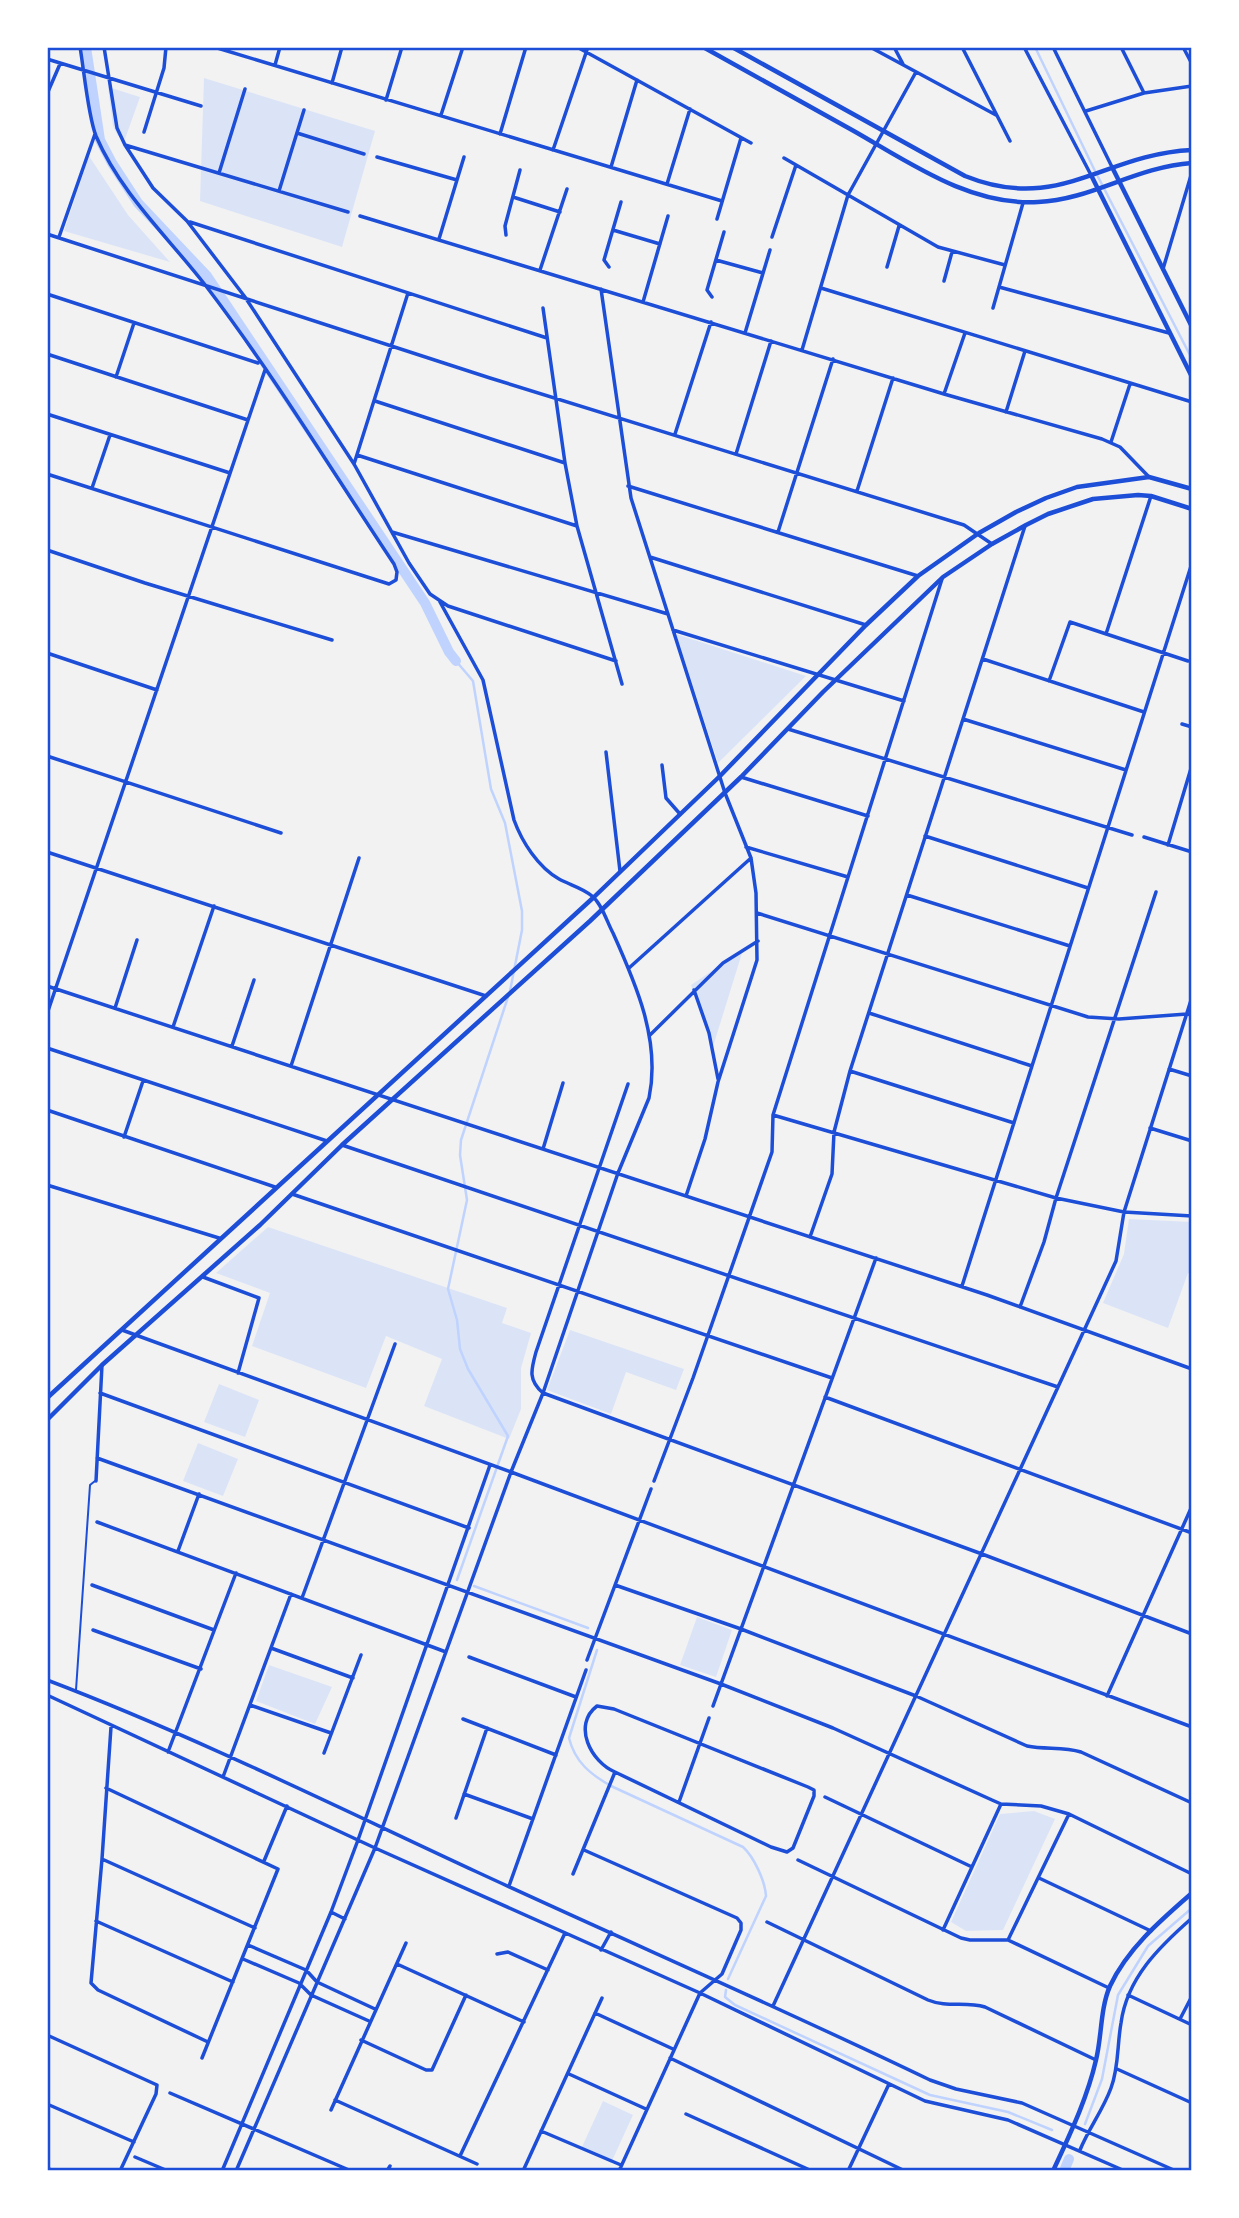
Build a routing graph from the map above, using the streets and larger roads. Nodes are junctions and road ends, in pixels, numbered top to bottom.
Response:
1 (80, 47) edge
2 (104, 47) edge
3 (166, 47) edge
4 (280, 47) edge
5 (342, 47) edge
6 (402, 47) edge
7 (463, 47) edge
8 (526, 47) edge
9 (578, 47) edge
10 (703, 47) edge
11 (732, 47) edge
12 (870, 47) edge
13 (894, 47) edge
14 (962, 47) edge
15 (1024, 47) edge
16 (1053, 47) edge
17 (1121, 47) edge
18 (1183, 47) edge
19 (217, 48) edge
20 (587, 49) edge
21 (47, 59) edge
22 (60, 63) junction
23 (1192, 64) edge
24 (903, 65) junction
25 (275, 66) junction
26 (86, 72) junction
27 (916, 72) junction
28 (108, 78) junction
29 (637, 80) junction
30 (331, 83) junction
31 (1192, 86) edge
32 (245, 89) dead end
33 (156, 92) junction
34 (1144, 93) junction
35 (47, 94) edge
36 (387, 100) junction
37 (201, 106) dead end
38 (690, 109) junction
39 (304, 110) dead end
40 (1086, 111) junction
41 (996, 115) junction
42 (441, 116) junction
43 (884, 130) junction
44 (144, 132) dead end
45 (297, 133) junction
46 (95, 134) junction
47 (500, 134) junction
48 (741, 138) junction
49 (1010, 141) dead end
50 (751, 143) dead end
51 (877, 144) junction
52 (125, 145) junction
53 (553, 150) junction
54 (1192, 150) edge
55 (364, 155) dead end
56 (377, 157) dead end
57 (464, 157) dead end
58 (784, 158) dead end
59 (1192, 163) edge
60 (796, 165) junction
61 (611, 167) junction
62 (1112, 167) junction
63 (520, 170) dead end
64 (1192, 172) edge
65 (219, 173) junction
66 (1093, 175) junction
67 (457, 180) junction
68 (1115, 181) junction
69 (667, 184) junction
70 (1100, 188) junction
71 (567, 189) dead end
72 (279, 191) junction
73 (848, 195) junction
74 (513, 197) junction
75 (722, 201) junction
76 (621, 202) dead end
77 (1023, 203) junction
78 (348, 212) dead end
79 (560, 212) junction
80 (360, 216) dead end
81 (668, 216) dead end
82 (717, 219) dead end
83 (187, 221) junction
84 (899, 225) junction
85 (613, 230) junction
86 (724, 232) dead end
87 (47, 234) edge
88 (506, 235) dead end
89 (59, 237) junction
90 (772, 237) dead end
91 (439, 240) junction
92 (660, 244) junction
93 (770, 250) dead end
94 (952, 252) junction
95 (716, 260) junction
96 (1005, 265) junction
97 (609, 267) dead end
98 (887, 267) dead end
99 (1163, 269) junction
100 (540, 271) junction
101 (763, 274) junction
102 (944, 281) dead end
103 (208, 286) junction
104 (821, 288) junction
105 (999, 288) junction
106 (601, 289) junction
107 (408, 293) junction
108 (47, 295) edge
109 (245, 297) junction
110 (712, 297) dead end
111 (643, 302) junction
112 (543, 308) dead end
113 (993, 308) dead end
114 (134, 323) junction
115 (711, 323) junction
116 (1192, 327) edge
117 (965, 332) junction
118 (745, 333) junction
119 (1170, 333) junction
120 (547, 338) junction
121 (771, 341) junction
122 (392, 344) junction
123 (802, 350) junction
124 (1025, 351) junction
125 (47, 354) edge
126 (833, 359) junction
127 (261, 364) junction
128 (265, 370) junction
129 (116, 377) junction
130 (1192, 377) edge
131 (893, 378) junction
132 (1130, 384) junction
133 (944, 394) junction
134 (556, 397) junction
135 (375, 401) junction
136 (1192, 402) edge
137 (1006, 412) junction
138 (47, 414) edge
139 (618, 416) junction
140 (248, 420) junction
141 (675, 434) junction
142 (110, 435) junction
143 (1111, 442) junction
144 (736, 454) junction
145 (357, 455) junction
146 (565, 463) junction
147 (354, 464) junction
148 (797, 473) junction
149 (47, 474) edge
150 (230, 474) junction
151 (1149, 477) junction
152 (628, 486) junction
153 (92, 488) junction
154 (1192, 489) edge
155 (856, 491) junction
156 (1151, 496) junction
157 (1192, 509) edge
158 (1026, 525) junction
159 (577, 526) junction
160 (212, 527) junction
161 (390, 531) junction
162 (778, 532) junction
163 (979, 533) junction
164 (992, 544) junction
165 (47, 550) edge
166 (650, 557) junction
167 (1192, 563) edge
168 (918, 576) junction
169 (943, 576) junction
170 (188, 594) junction
171 (597, 594) junction
172 (440, 602) junction
173 (668, 614) junction
174 (866, 625) junction
175 (673, 629) junction
176 (1105, 634) junction
177 (332, 640) dead end
178 (47, 653) edge
179 (1163, 653) junction
180 (616, 660) junction
181 (983, 660) junction
182 (1188, 662) dead end
183 (818, 675) junction
184 (837, 681) junction
185 (1049, 681) junction
186 (622, 684) dead end
187 (157, 690) junction
188 (904, 701) junction
189 (1144, 712) junction
190 (963, 719) junction
191 (1182, 724) dead end
192 (1192, 727) edge
193 (788, 729) junction
194 (606, 752) dead end
195 (47, 756) edge
196 (885, 760) junction
197 (662, 765) dead end
198 (1192, 765) edge
199 (1126, 770) junction
200 (720, 776) junction
201 (741, 777) junction
202 (943, 778) junction
203 (125, 783) junction
204 (1186, 785) junction
205 (1192, 786) edge
206 (725, 793) junction
207 (680, 814) junction
208 (868, 816) junction
209 (1108, 828) junction
210 (281, 833) dead end
211 (1132, 835) dead end
212 (925, 836) junction
213 (1144, 837) dead end
214 (1168, 845) junction
215 (746, 846) junction
216 (47, 852) edge
217 (1192, 852) edge
218 (359, 858) dead end
219 (751, 858) junction
220 (96, 869) junction
221 (620, 871) junction
222 (848, 877) junction
223 (1088, 888) junction
224 (1156, 892) dead end
225 (907, 894) junction
226 (594, 897) junction
227 (214, 906) junction
228 (601, 909) junction
229 (757, 912) junction
230 (829, 935) junction
231 (137, 940) dead end
232 (758, 941) junction
233 (331, 945) junction
234 (1070, 946) junction
235 (888, 954) junction
236 (629, 968) junction
237 (254, 980) dead end
238 (47, 986) edge
239 (56, 989) junction
240 (694, 990) junction
241 (485, 996) junction
242 (1192, 998) edge
243 (1051, 1005) junction
244 (115, 1008) junction
245 (869, 1013) junction
246 (47, 1014) edge
247 (1189, 1015) edge
248 (1114, 1019) junction
249 (173, 1027) junction
250 (650, 1035) junction
251 (232, 1046) junction
252 (47, 1048) edge
253 (291, 1066) junction
254 (1032, 1066) junction
255 (1169, 1069) junction
256 (850, 1071) junction
257 (1192, 1076) edge
258 (143, 1081) junction
259 (718, 1082) junction
260 (563, 1083) dead end
261 (628, 1084) dead end
262 (377, 1094) junction
263 (393, 1099) junction
264 (47, 1110) edge
265 (773, 1115) junction
266 (1014, 1123) junction
267 (1150, 1128) junction
268 (834, 1132) junction
269 (124, 1137) junction
270 (327, 1141) junction
271 (1192, 1141) edge
272 (342, 1145) junction
273 (543, 1149) junction
274 (600, 1167) junction
275 (618, 1173) junction
276 (996, 1180) junction
277 (47, 1185) edge
278 (275, 1187) junction
279 (292, 1194) junction
280 (686, 1196) junction
281 (1056, 1198) junction
282 (1124, 1212) junction
283 (1192, 1216) edge
284 (749, 1217) junction
285 (580, 1225) junction
286 (598, 1231) junction
287 (810, 1237) junction
288 (219, 1238) junction
289 (876, 1258) junction
290 (729, 1275) junction
291 (203, 1277) junction
292 (559, 1286) junction
293 (962, 1286) junction
294 (578, 1292) junction
295 (1020, 1307) junction
296 (854, 1318) junction
297 (120, 1329) junction
298 (1085, 1330) junction
299 (137, 1336) junction
300 (708, 1337) junction
301 (395, 1344) dead end
302 (102, 1365) junction
303 (1191, 1367) edge
304 (239, 1373) junction
305 (832, 1378) junction
306 (1058, 1387) junction
307 (100, 1393) junction
308 (543, 1393) junction
309 (825, 1397) junction
310 (47, 1398) edge
311 (47, 1420) edge
312 (367, 1420) junction
313 (670, 1438) junction
314 (97, 1458) junction
315 (490, 1465) junction
316 (1021, 1469) junction
317 (511, 1472) junction
318 (96, 1481) road end
319 (654, 1481) dead end
320 (344, 1482) junction
321 (794, 1484) junction
322 (650, 1489) dead end
323 (199, 1494) junction
324 (1192, 1506) edge
325 (639, 1521) junction
326 (97, 1522) dead end
327 (469, 1528) junction
328 (1181, 1529) junction
329 (1192, 1533) edge
330 (323, 1540) junction
331 (178, 1552) junction
332 (982, 1554) junction
333 (764, 1567) junction
334 (236, 1573) junction
335 (92, 1584) dead end
336 (448, 1585) junction
337 (615, 1585) junction
338 (468, 1592) junction
339 (291, 1594) junction
340 (302, 1598) junction
341 (1143, 1615) junction
342 (741, 1629) junction
343 (93, 1630) dead end
344 (214, 1630) junction
345 (1192, 1634) edge
346 (944, 1635) junction
347 (595, 1638) junction
348 (427, 1645) junction
349 (271, 1648) junction
350 (446, 1651) junction
351 (361, 1655) dead end
352 (470, 1657) dead end
353 (587, 1660) dead end
354 (201, 1669) junction
355 (586, 1670) dead end
356 (353, 1678) junction
357 (47, 1680) edge
358 (721, 1684) junction
359 (47, 1695) edge
360 (916, 1696) junction
361 (1107, 1696) junction
362 (576, 1697) junction
363 (250, 1704) junction
364 (713, 1706) dead end
365 (709, 1717) dead end
366 (463, 1719) dead end
367 (111, 1727) junction
368 (1192, 1727) edge
369 (487, 1728) junction
370 (331, 1733) junction
371 (176, 1734) junction
372 (700, 1743) junction
373 (168, 1752) junction
374 (324, 1753) dead end
375 (556, 1755) junction
376 (888, 1755) junction
377 (231, 1759) junction
378 (615, 1772) junction
379 (223, 1777) junction
380 (106, 1788) junction
381 (464, 1794) junction
382 (825, 1797) dead end
383 (679, 1802) junction
384 (1192, 1803) edge
385 (1002, 1804) junction
386 (287, 1806) junction
387 (861, 1814) junction
388 (1069, 1814) junction
389 (456, 1818) dead end
390 (533, 1819) junction
391 (366, 1820) junction
392 (383, 1827) junction
393 (358, 1840) junction
394 (375, 1849) junction
395 (584, 1850) junction
396 (102, 1859) junction
397 (798, 1860) dead end
398 (264, 1861) junction
399 (972, 1867) junction
400 (573, 1874) dead end
401 (1192, 1874) edge
402 (832, 1877) junction
403 (1039, 1878) junction
404 (509, 1886) junction
405 (1192, 1894) edge
406 (331, 1912) junction
407 (1192, 1918) edge
408 (345, 1919) junction
409 (96, 1921) junction
410 (766, 1922) dead end
411 (1184, 1924) junction
412 (255, 1928) junction
413 (1192, 1928) edge
414 (943, 1930) junction
415 (1151, 1931) junction
416 (611, 1932) junction
417 (565, 1933) junction
418 (803, 1940) junction
419 (1008, 1940) junction
420 (406, 1943) dead end
421 (248, 1945) junction
422 (601, 1950) junction
423 (497, 1954) dead end
424 (243, 1959) junction
425 (397, 1964) junction
426 (306, 1970) junction
427 (548, 1970) junction
428 (716, 1979) junction
429 (233, 1982) junction
430 (317, 1982) junction
431 (299, 1983) junction
432 (1110, 1988) junction
433 (700, 1993) junction
434 (310, 1995) junction
435 (466, 1995) junction
436 (1128, 1995) junction
437 (1192, 1996) edge
438 (602, 1998) dead end
439 (773, 2006) junction
440 (375, 2009) junction
441 (595, 2013) junction
442 (1180, 2019) junction
443 (369, 2021) junction
444 (524, 2022) junction
445 (1192, 2025) edge
446 (47, 2035) edge
447 (361, 2040) junction
448 (208, 2042) junction
449 (673, 2049) junction
450 (202, 2058) dead end
451 (669, 2058) junction
452 (1096, 2060) junction
453 (1116, 2069) junction
454 (263, 2071) junction
455 (568, 2073) junction
456 (275, 2076) junction
457 (889, 2084) junction
458 (170, 2093) dead end
459 (335, 2099) junction
460 (1192, 2103) edge
461 (47, 2104) edge
462 (646, 2109) junction
463 (331, 2110) dead end
464 (686, 2114) dead end
465 (240, 2125) junction
466 (1073, 2125) junction
467 (253, 2129) junction
468 (541, 2131) junction
469 (1088, 2131) junction
470 (134, 2142) junction
471 (1065, 2145) junction
472 (859, 2148) junction
473 (1080, 2150) junction
474 (460, 2156) junction
475 (135, 2157) dead end
476 (477, 2164) dead end
477 (621, 2165) junction
478 (47, 2168) edge
479 (349, 2170) edge
480 (54, 2171) edge
481 (120, 2171) edge
482 (168, 2171) edge
483 (222, 2171) edge
484 (236, 2171) edge
485 (523, 2171) edge
486 (619, 2171) edge
487 (813, 2171) edge
488 (848, 2171) edge
489 (905, 2171) edge
490 (1053, 2171) edge
491 (1125, 2171) edge
492 (1176, 2171) edge

1 - 26 street
2 - 28 street
3 - 33 street
4 - 25 street
5 - 30 street
6 - 36 street
7 - 42 street
8 - 47 street
9 - 20 street
10 - 51 street
11 - 43 street
12 - 24 street
13 - 24 street
14 - 41 street
15 - 66 street
16 - 40 street
17 - 34 street
18 - 23 street
19 - 25 street
20 - 29 street
20 - 53 street
21 - 22 street
22 - 26 street
22 - 35 street
24 - 27 street
25 - 30 street
26 - 28 street
26 - 46 street
27 - 41 street
27 - 43 street
28 - 33 street
28 - 52 street
29 - 38 street
29 - 61 street
30 - 36 street
31 - 34 street
32 - 65 street
33 - 37 street
33 - 44 street
34 - 40 street
36 - 42 street
38 - 48 street
38 - 69 street
39 - 45 street
40 - 62 street
41 - 49 street
42 - 47 street
43 - 51 street
43 - 66 street
45 - 55 street
45 - 72 street
46 - 89 street
46 - 103 street
47 - 53 street
48 - 50 street
48 - 75 street
51 - 73 street
51 - 77 street
52 - 65 street
52 - 83 street
53 - 61 street
54 - 62 street
56 - 67 street
57 - 67 street
58 - 60 street
59 - 68 street
60 - 73 street
60 - 90 street
61 - 69 street
62 - 66 street
62 - 68 street
63 - 74 street
64 - 99 street
65 - 72 street
66 - 70 street
67 - 91 street
68 - 70 street
68 - 99 street
69 - 75 street
70 - 77 street
70 - 119 street
71 - 79 street
72 - 78 street
73 - 84 street
73 - 104 street
74 - 79 street
74 - 88 street
75 - 82 street
76 - 85 street
77 - 96 street
79 - 100 street
80 - 91 street
81 - 92 street
83 - 107 street
83 - 109 street
84 - 94 street
84 - 98 street
85 - 92 street
85 - 97 street
86 - 95 street
87 - 89 street
89 - 103 street
91 - 100 street
92 - 111 street
93 - 101 street
94 - 96 street
94 - 102 street
95 - 101 street
95 - 110 street
96 - 105 street
99 - 116 street
100 - 106 street
101 - 118 street
103 - 109 street
103 - 127 street
104 - 117 street
104 - 123 street
105 - 113 street
105 - 119 street
106 - 111 street
106 - 139 street
107 - 120 street
107 - 122 street
108 - 114 street
109 - 122 street
109 - 147 street
111 - 115 street
112 - 120 street
114 - 127 street
114 - 129 street
115 - 118 street
115 - 141 street
117 - 124 street
117 - 133 street
118 - 121 street
119 - 130 street
120 - 134 street
121 - 123 street
121 - 144 street
122 - 134 street
122 - 135 street
123 - 126 street
124 - 132 street
124 - 137 street
125 - 129 street
126 - 131 street
126 - 148 street
127 - 128 street
128 - 140 street
128 - 160 street
129 - 140 street
131 - 133 street
131 - 155 street
132 - 136 street
132 - 143 street
133 - 137 street
134 - 139 street
134 - 146 street
135 - 145 street
135 - 146 street
137 - 143 street
138 - 142 street
139 - 141 street
139 - 152 street
140 - 150 street
141 - 144 street
142 - 150 street
142 - 153 street
143 - 151 street
144 - 148 street
145 - 147 street
145 - 159 street
146 - 159 street
147 - 161 street
148 - 155 street
148 - 162 street
149 - 153 street
150 - 160 street
151 - 154 street
151 - 163 street
152 - 162 street
152 - 166 street
153 - 160 street
155 - 163 street
156 - 157 street
156 - 158 street
156 - 176 street
158 - 164 street
158 - 181 street
159 - 171 street
160 - 170 street
161 - 171 street
161 - 172 street
162 - 168 street
163 - 164 street
163 - 168 street
164 - 169 street
165 - 170 street
166 - 173 street
166 - 174 street
167 - 179 street
168 - 174 street
169 - 184 street
169 - 188 street
170 - 177 street
170 - 187 street
171 - 173 street
171 - 180 street
172 - 180 street
172 - 226 street
173 - 175 street
174 - 183 street
175 - 183 street
175 - 200 street
176 - 179 street
176 - 185 street
178 - 187 street
179 - 182 street
179 - 189 street
180 - 186 street
181 - 185 street
181 - 190 street
183 - 184 street
183 - 200 street
184 - 188 street
184 - 193 street
185 - 189 street
187 - 203 street
188 - 196 street
189 - 199 street
190 - 199 street
190 - 202 street
191 - 192 street
193 - 196 street
193 - 201 street
194 - 221 street
195 - 203 street
196 - 202 street
196 - 208 street
197 - 207 street
198 - 204 street
199 - 209 street
200 - 206 street
200 - 207 street
201 - 206 street
201 - 208 street
202 - 209 street
202 - 212 street
203 - 210 street
203 - 220 street
204 - 205 street
204 - 214 street
206 - 215 street
206 - 228 street
207 - 221 street
208 - 222 street
209 - 211 street
209 - 223 street
212 - 223 street
212 - 225 street
213 - 214 street
214 - 217 street
215 - 219 street
215 - 222 street
216 - 220 street
218 - 233 street
219 - 229 street
219 - 236 street
220 - 227 street
220 - 239 street
221 - 226 street
222 - 230 street
223 - 234 street
224 - 248 street
225 - 234 street
225 - 235 street
226 - 228 street
226 - 241 street
227 - 233 street
227 - 249 street
228 - 236 street
228 - 263 street
229 - 230 street
229 - 232 street
230 - 235 street
230 - 265 street
231 - 244 street
232 - 240 street
232 - 259 street
233 - 241 street
233 - 253 street
234 - 243 street
235 - 243 street
235 - 245 street
236 - 250 street
237 - 251 street
238 - 239 street
239 - 244 street
239 - 246 street
240 - 250 street
240 - 259 street
241 - 262 street
242 - 247 street
243 - 248 street
243 - 254 street
244 - 249 street
245 - 254 street
245 - 256 street
247 - 248 street
247 - 255 street
248 - 281 street
249 - 251 street
250 - 275 street
251 - 253 street
252 - 258 street
253 - 262 street
254 - 266 street
255 - 257 street
255 - 267 street
256 - 266 street
256 - 268 street
258 - 269 street
258 - 270 street
259 - 280 street
260 - 273 street
261 - 274 street
262 - 263 street
262 - 270 street
263 - 272 street
263 - 273 street
264 - 269 street
265 - 268 street
265 - 284 street
266 - 276 street
267 - 271 street
267 - 282 street
268 - 276 street
268 - 287 street
269 - 278 street
270 - 278 street
272 - 279 street
272 - 285 street
273 - 274 street
274 - 275 street
274 - 285 street
275 - 280 street
275 - 286 street
276 - 281 street
276 - 293 street
277 - 288 street
278 - 288 street
279 - 291 street
279 - 292 street
280 - 284 street
281 - 282 street
281 - 295 street
282 - 283 street
282 - 298 street
284 - 287 street
284 - 290 street
285 - 286 street
285 - 292 street
286 - 290 street
286 - 294 street
287 - 289 street
288 - 297 street
289 - 293 street
289 - 296 street
290 - 296 street
290 - 300 street
291 - 299 street
291 - 304 street
292 - 294 street
292 - 308 street
293 - 295 street
294 - 300 street
294 - 308 street
295 - 298 street
296 - 305 street
296 - 306 street
297 - 299 street
297 - 310 street
298 - 303 street
298 - 306 street
299 - 302 street
299 - 304 street
300 - 305 street
300 - 313 street
301 - 312 street
302 - 307 street
302 - 311 street
304 - 312 street
305 - 309 street
306 - 316 street
307 - 314 street
307 - 320 street
308 - 313 street
308 - 317 street
309 - 316 street
309 - 321 street
312 - 315 street
312 - 320 street
313 - 319 street
313 - 321 street
314 - 318 street
314 - 323 street
315 - 317 street
315 - 327 street
316 - 328 street
316 - 332 street
317 - 325 street
317 - 338 street
320 - 327 street
320 - 330 street
321 - 332 street
321 - 333 street
322 - 325 street
323 - 330 street
323 - 331 street
324 - 328 street
325 - 333 street
325 - 337 street
326 - 331 street
327 - 336 street
328 - 329 street
328 - 341 street
330 - 336 street
330 - 340 street
331 - 334 street
332 - 341 street
332 - 346 street
333 - 342 street
333 - 346 street
334 - 339 street
334 - 344 street
335 - 344 street
336 - 338 street
336 - 348 street
337 - 342 street
337 - 347 street
338 - 347 street
338 - 350 street
339 - 340 street
339 - 349 street
340 - 348 street
341 - 345 street
341 - 361 street
342 - 358 street
342 - 360 street
343 - 354 street
344 - 354 street
346 - 360 street
346 - 361 street
347 - 353 street
347 - 358 street
348 - 350 street
348 - 391 street
349 - 356 street
349 - 363 street
350 - 392 street
351 - 356 street
352 - 362 street
354 - 371 street
355 - 362 street
356 - 370 street
357 - 371 street
358 - 364 street
358 - 376 street
359 - 367 street
360 - 376 street
360 - 384 street
361 - 368 street
362 - 375 street
363 - 370 street
363 - 377 street
365 - 372 street
366 - 369 street
367 - 373 street
367 - 380 street
369 - 375 street
369 - 381 street
370 - 374 street
371 - 373 street
371 - 377 street
372 - 378 street
372 - 383 street
372 - 383 street
373 - 379 street
375 - 390 street
376 - 385 street
376 - 387 street
377 - 379 street
377 - 391 street
378 - 383 street
378 - 395 street
379 - 386 street
380 - 396 street
380 - 398 street
381 - 389 street
381 - 390 street
382 - 387 street
385 - 388 street
385 - 399 street
386 - 393 street
386 - 398 street
387 - 399 street
387 - 402 street
388 - 401 street
388 - 403 street
390 - 404 street
391 - 392 street
391 - 393 street
392 - 394 street
392 - 404 street
393 - 394 street
393 - 406 street
394 - 408 street
394 - 417 street
395 - 400 street
395 - 428 street
396 - 409 street
396 - 412 street
397 - 402 street
398 - 412 street
399 - 414 street
402 - 414 street
402 - 418 street
403 - 415 street
403 - 419 street
404 - 416 street
405 - 415 street
406 - 408 street
406 - 426 street
407 - 411 street
408 - 430 street
409 - 429 street
409 - 448 street
410 - 418 street
411 - 413 street
411 - 436 street
412 - 421 street
414 - 419 street
415 - 432 street
416 - 422 street
416 - 428 street
417 - 422 street
417 - 427 street
418 - 439 street
418 - 452 street
419 - 432 street
420 - 425 street
421 - 424 street
421 - 426 street
422 - 433 street
423 - 427 street
424 - 429 street
424 - 431 street
425 - 435 street
425 - 440 street
426 - 430 street
426 - 431 street
427 - 444 street
428 - 433 street
428 - 439 street
429 - 448 street
430 - 434 street
430 - 440 street
431 - 434 street
431 - 454 street
432 - 452 street
433 - 449 street
433 - 457 street
434 - 443 street
434 - 456 street
435 - 444 street
435 - 447 street
436 - 442 street
436 - 453 street
437 - 442 street
438 - 441 street
439 - 466 street
440 - 443 street
441 - 449 street
441 - 455 street
442 - 445 street
443 - 447 street
444 - 474 street
446 - 470 street
447 - 459 street
448 - 450 street
449 - 451 street
451 - 462 street
451 - 472 street
452 - 466 street
453 - 460 street
453 - 469 street
454 - 456 street
454 - 465 street
455 - 462 street
455 - 468 street
456 - 467 street
457 - 471 street
457 - 472 street
458 - 465 street
459 - 463 street
459 - 474 street
461 - 470 street
462 - 477 street
464 - 487 street
465 - 467 street
465 - 483 street
466 - 469 street
466 - 471 street
467 - 479 street
467 - 484 street
468 - 477 street
468 - 485 street
469 - 473 street
469 - 492 street
470 - 481 street
471 - 473 street
471 - 490 street
472 - 488 street
472 - 489 street
473 - 491 street
474 - 476 street
475 - 482 street
477 - 486 street
478 - 480 street

